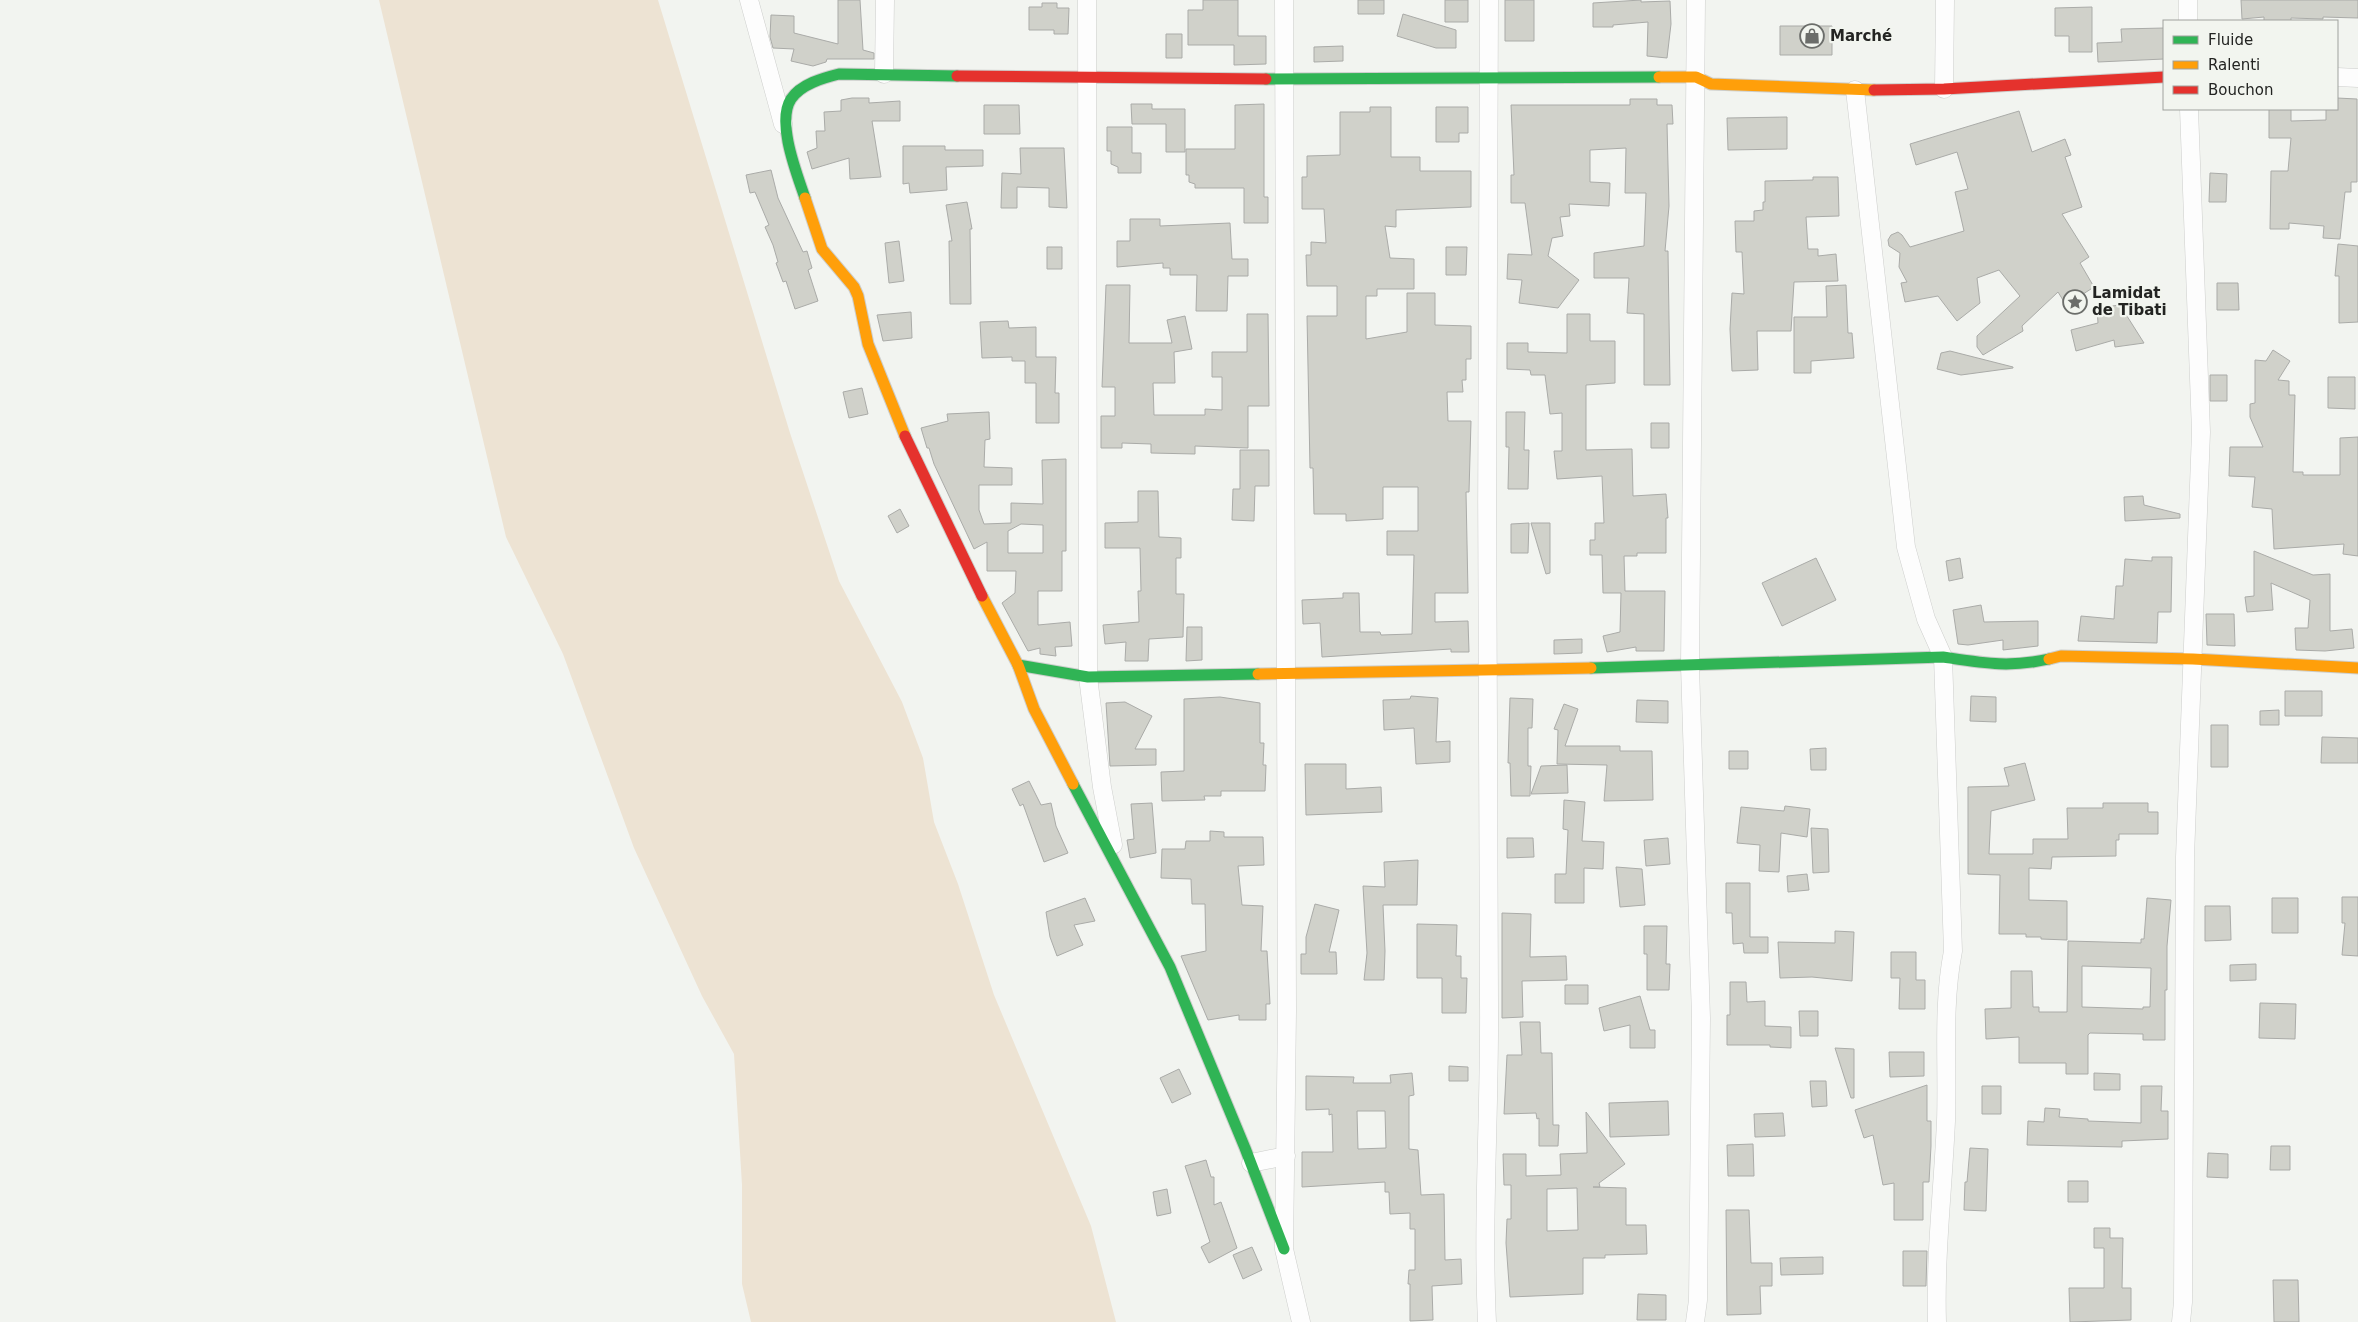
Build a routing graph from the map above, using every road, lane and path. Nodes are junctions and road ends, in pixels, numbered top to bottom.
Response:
1 (749, 0) edge
2 (885, 0) edge
3 (1088, 0) edge
4 (1284, 0) edge
5 (1489, 0) edge
6 (1696, 0) edge
7 (1945, 0) edge
8 (2188, 0) edge
9 (2188, 20) edge
10 (884, 74) junction
11 (1696, 77) junction
12 (2163, 77) edge
13 (2338, 77) edge
14 (1087, 78) junction
15 (1488, 78) junction
16 (2358, 78) edge
17 (1284, 80) junction
18 (1944, 89) junction
19 (1855, 90) junction
20 (2189, 110) edge
21 (786, 134) junction
22 (1943, 657) junction
23 (2193, 659) junction
24 (1018, 665) junction
25 (1690, 666) junction
26 (2358, 668) edge
27 (1487, 671) junction
28 (1286, 674) junction
29 (1088, 677) junction
30 (1118, 868) junction
31 (1286, 1156) junction
32 (1251, 1162) junction
33 (1284, 1249) junction
34 (1301, 1322) edge
35 (1487, 1322) edge
36 (1695, 1322) edge
37 (1937, 1322) edge
38 (2181, 1322) edge

1 - 21 street
2 - 10 street
3 - 14 street
4 - 17 street
5 - 15 street
6 - 11 street
7 - 18 street
8 - 9 street
10 - 14 street
10 - 21 street
11 - 15 street
11 - 19 street
11 - 25 street
12 - 18 street
13 - 16 street
14 - 17 street
14 - 29 street
15 - 17 street
15 - 27 street
17 - 28 street
18 - 19 street
19 - 22 street
20 - 23 street
21 - 24 street
22 - 23 street
22 - 25 street
22 - 37 street
23 - 26 street
23 - 38 street
24 - 29 street
24 - 30 street
25 - 27 street
25 - 36 street
27 - 28 street
27 - 35 street
28 - 29 street
28 - 31 street
29 - 30 street
30 - 32 street
31 - 32 street
31 - 33 street
32 - 33 street
33 - 34 street

